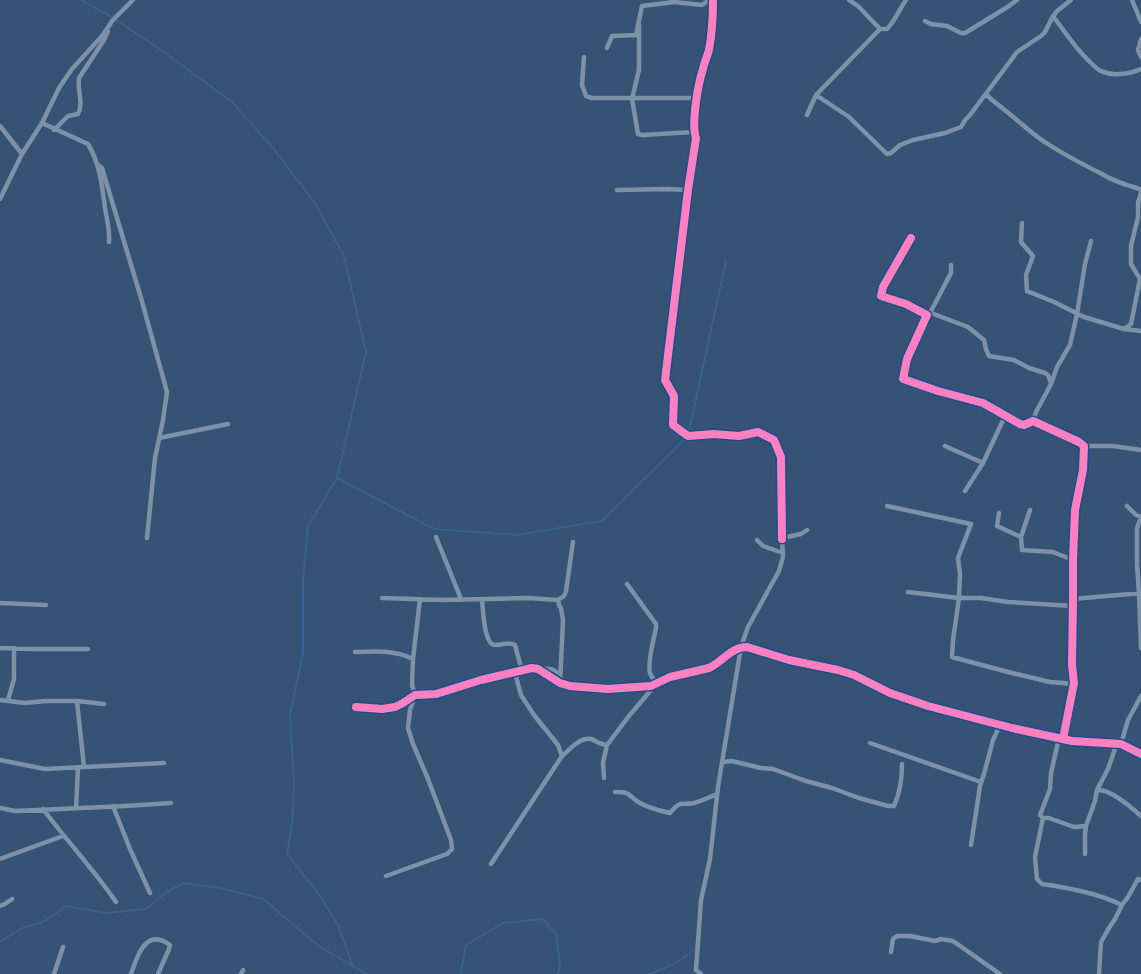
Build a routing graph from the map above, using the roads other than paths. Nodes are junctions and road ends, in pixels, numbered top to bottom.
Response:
1 (133, 0) edge
2 (709, 0) edge
3 (713, 0) edge
4 (849, 0) edge
5 (906, 0) edge
6 (1017, 0) edge
7 (1070, 0) edge
8 (1133, 1) edge
9 (1141, 2) edge
10 (1053, 16) junction
11 (925, 21) dead end
12 (1141, 22) edge
13 (639, 24) junction
14 (109, 26) junction
15 (880, 29) junction
16 (1141, 39) edge
17 (607, 48) dead end
18 (1141, 57) edge
19 (584, 58) dead end
20 (1141, 69) edge
21 (986, 94) junction
22 (816, 95) junction
23 (697, 98) junction
24 (632, 99) junction
25 (807, 115) dead end
26 (42, 123) junction
27 (0, 126) edge
28 (54, 130) junction
29 (694, 132) junction
30 (22, 154) junction
31 (97, 164) junction
32 (617, 190) dead end
33 (688, 190) junction
34 (1141, 192) edge
35 (0, 199) edge
36 (1022, 223) dead end
37 (911, 238) dead end
38 (1091, 241) dead end
39 (109, 242) dead end
40 (951, 265) dead end
41 (1134, 269) junction
42 (1141, 270) edge
43 (929, 314) junction
44 (1077, 314) junction
45 (1124, 329) junction
46 (1141, 330) edge
47 (1051, 384) junction
48 (1005, 416) junction
49 (1033, 421) junction
50 (228, 424) dead end
51 (159, 438) junction
52 (945, 446) dead end
53 (1084, 446) junction
54 (1141, 450) edge
55 (983, 463) junction
56 (965, 491) dead end
57 (887, 506) dead end
58 (1127, 506) dead end
59 (1030, 510) dead end
60 (998, 513) dead end
61 (1141, 517) edge
62 (807, 530) dead end
63 (436, 537) dead end
64 (1021, 537) junction
65 (147, 538) dead end
66 (782, 539) junction
67 (757, 540) dead end
68 (573, 542) dead end
69 (783, 553) junction
70 (1073, 560) junction
71 (627, 584) dead end
72 (908, 592) dead end
73 (1140, 593) edge
74 (382, 598) dead end
75 (959, 598) junction
76 (420, 599) junction
77 (461, 599) junction
78 (482, 599) junction
79 (1073, 599) junction
80 (558, 600) junction
81 (0, 603) edge
82 (46, 605) dead end
83 (1073, 606) junction
84 (742, 647) junction
85 (0, 648) edge
86 (14, 648) junction
87 (88, 648) dead end
88 (1141, 648) edge
89 (356, 652) dead end
90 (412, 659) junction
91 (538, 669) junction
92 (522, 670) junction
93 (515, 673) junction
94 (560, 680) junction
95 (657, 683) junction
96 (1074, 684) junction
97 (415, 695) junction
98 (1141, 698) edge
99 (0, 700) edge
100 (8, 700) junction
101 (77, 700) junction
102 (104, 704) dead end
103 (356, 707) dead end
104 (1000, 725) junction
105 (1061, 739) junction
106 (870, 742) dead end
107 (607, 744) junction
108 (1119, 744) junction
109 (1141, 754) edge
110 (562, 756) junction
111 (0, 760) edge
112 (722, 762) junction
113 (164, 763) dead end
114 (902, 764) dead end
115 (78, 767) junction
116 (84, 767) junction
117 (604, 778) dead end
118 (981, 782) junction
119 (1097, 790) junction
120 (615, 792) dead end
121 (718, 794) junction
122 (170, 802) dead end
123 (113, 806) junction
124 (0, 808) edge
125 (76, 808) junction
126 (44, 809) junction
127 (1141, 816) edge
128 (1043, 818) junction
129 (1086, 826) junction
130 (63, 836) junction
131 (971, 845) dead end
132 (1085, 854) dead end
133 (0, 859) edge
134 (491, 864) dead end
135 (386, 876) dead end
136 (1141, 880) edge
137 (150, 893) dead end
138 (12, 899) dead end
139 (116, 902) dead end
140 (1122, 905) junction
141 (0, 906) edge
142 (63, 947) dead end
143 (892, 952) dead end
144 (54, 974) edge
145 (131, 974) edge
146 (158, 974) edge
147 (700, 974) edge
148 (1000, 974) edge
149 (1099, 974) edge

1 - 14 street
2 - 13 street
3 - 23 street
4 - 15 street
5 - 15 street
6 - 11 street
7 - 10 street
8 - 9 street
8 - 12 street
10 - 20 street
10 - 21 street
13 - 17 street
13 - 24 street
14 - 26 street
14 - 28 street
15 - 22 street
16 - 18 street
19 - 24 street
21 - 22 street
21 - 34 street
22 - 25 street
23 - 24 street
23 - 29 street
24 - 29 street
26 - 28 street
26 - 30 street
27 - 30 street
28 - 31 street
29 - 33 street
30 - 35 street
31 - 39 street
31 - 51 street
32 - 33 street
33 - 66 street
34 - 41 street
36 - 44 street
37 - 43 street
38 - 44 street
40 - 43 street
41 - 42 street
41 - 45 street
43 - 47 street
43 - 48 street
44 - 45 street
44 - 47 street
45 - 46 street
47 - 49 street
48 - 49 street
48 - 55 street
49 - 53 street
50 - 51 street
51 - 65 street
52 - 55 street
53 - 54 street
53 - 70 street
55 - 56 street
57 - 75 street
58 - 61 street
59 - 64 street
60 - 64 street
61 - 73 street
62 - 66 street
63 - 77 street
64 - 70 street
66 - 69 street
67 - 69 street
68 - 80 street
69 - 84 street
70 - 79 street
71 - 95 street
72 - 75 street
73 - 79 street
73 - 88 street
74 - 76 street
75 - 83 street
75 - 96 street
76 - 77 street
76 - 90 street
77 - 78 street
78 - 80 street
78 - 92 street
79 - 83 street
80 - 94 street
81 - 82 street
83 - 96 street
84 - 95 street
84 - 104 street
84 - 112 street
85 - 86 street
86 - 87 street
86 - 100 street
89 - 90 street
90 - 97 street
91 - 92 street
91 - 94 street
91 - 94 street
92 - 93 street
93 - 97 street
93 - 110 street
94 - 95 street
95 - 107 street
96 - 105 street
97 - 103 street
97 - 135 street
98 - 108 street
99 - 100 street
100 - 101 street
101 - 102 street
101 - 116 street
104 - 105 street
104 - 118 street
105 - 108 street
105 - 128 street
106 - 118 street
107 - 110 street
107 - 117 street
108 - 109 street
108 - 119 street
110 - 134 street
111 - 115 street
112 - 114 street
112 - 121 street
113 - 116 street
115 - 116 street
115 - 125 street
118 - 131 street
119 - 127 street
119 - 129 street
120 - 121 street
121 - 147 street
122 - 123 street
123 - 125 street
123 - 137 street
124 - 126 street
125 - 126 street
126 - 130 street
128 - 129 street
128 - 140 street
129 - 132 street
130 - 133 street
130 - 139 street
136 - 140 street
138 - 141 street
140 - 149 street
142 - 144 street
143 - 148 street
145 - 146 street

